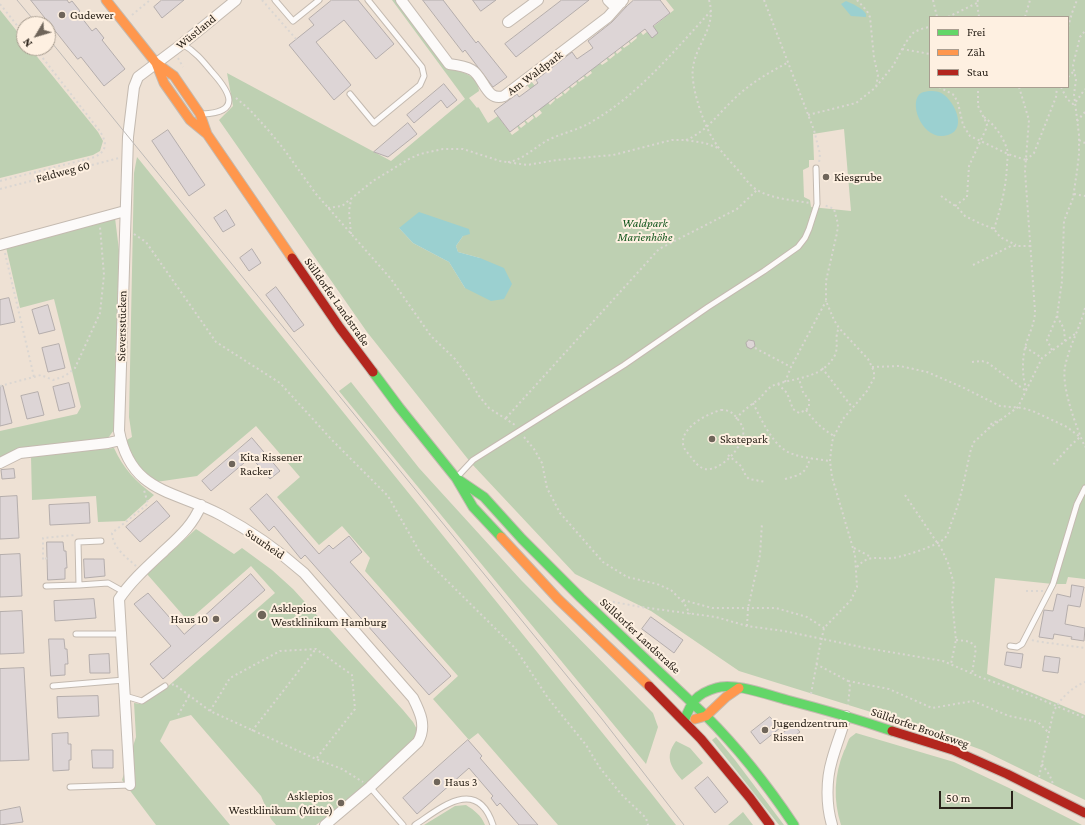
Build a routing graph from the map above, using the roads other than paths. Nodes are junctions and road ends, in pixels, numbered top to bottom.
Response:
1 (106, 0) edge
2 (236, 0) edge
3 (275, 0) edge
4 (318, 0) edge
5 (368, 0) edge
6 (401, 0) edge
7 (538, 0) edge
8 (616, 2) edge
9 (508, 22) dead end
10 (182, 44) junction
11 (156, 63) junction
12 (350, 94) dead end
13 (200, 114) junction
14 (207, 134) junction
15 (816, 168) road end
16 (125, 211) junction
17 (1, 244) edge
18 (121, 440) junction
19 (0, 463) edge
20 (456, 478) junction
21 (1085, 488) edge
22 (201, 505) junction
23 (101, 540) dead end
24 (46, 586) dead end
25 (79, 586) junction
26 (124, 592) junction
27 (76, 634) dead end
28 (120, 634) junction
29 (1010, 646) dead end
30 (124, 680) junction
31 (53, 686) dead end
32 (165, 686) road end
33 (739, 688) junction
34 (125, 696) junction
35 (692, 702) junction
36 (846, 712) junction
37 (706, 716) junction
38 (684, 721) junction
39 (130, 785) joint
40 (70, 787) dead end
41 (370, 787) junction
42 (1085, 813) edge
43 (325, 825) edge
44 (403, 825) edge
45 (415, 825) edge
46 (494, 825) edge
47 (770, 825) edge
48 (794, 825) edge
49 (832, 825) edge

1 - 11 main road, Sülldorfer Landstraße
2 - 10 street, Wüstland
3 - 4 lane
5 - 12 lane
6 - 8 street, Am Waldpark
7 - 9 street
10 - 11 street, Wüstland
10 - 13 lane
11 - 13 main road, Sülldorfer Landstraße
11 - 14 main road, Sülldorfer Landstraße
11 - 16 street, Sieversstücken
13 - 14 main road, Sülldorfer Landstraße
14 - 20 main road, Sülldorfer Landstraße
15 - 20 lane
16 - 17 street
16 - 18 street, Sieversstücken
18 - 19 street
18 - 22 street, Sieversstücken
20 - 35 main road, Sülldorfer Landstraße
20 - 38 main road, Sülldorfer Landstraße
21 - 29 lane
22 - 26 street
22 - 41 street, Suurheid
23 - 25 lane
24 - 25 lane
25 - 26 lane
26 - 28 street
27 - 28 lane
28 - 30 street
30 - 31 lane
30 - 34 street
32 - 34 lane
33 - 35 main road, Sülldorfer Brooksweg
33 - 36 main road, Sülldorfer Brooksweg
33 - 37 main road
34 - 39 street
35 - 37 main road, Sülldorfer Landstraße
35 - 38 main road
36 - 42 main road, Sülldorfer Brooksweg
36 - 49 street
37 - 38 main road
37 - 48 main road, Sülldorfer Landstraße
38 - 47 main road, Sülldorfer Landstraße
39 - 40 lane
41 - 43 street, Suurheid
41 - 44 lane
45 - 46 lane

